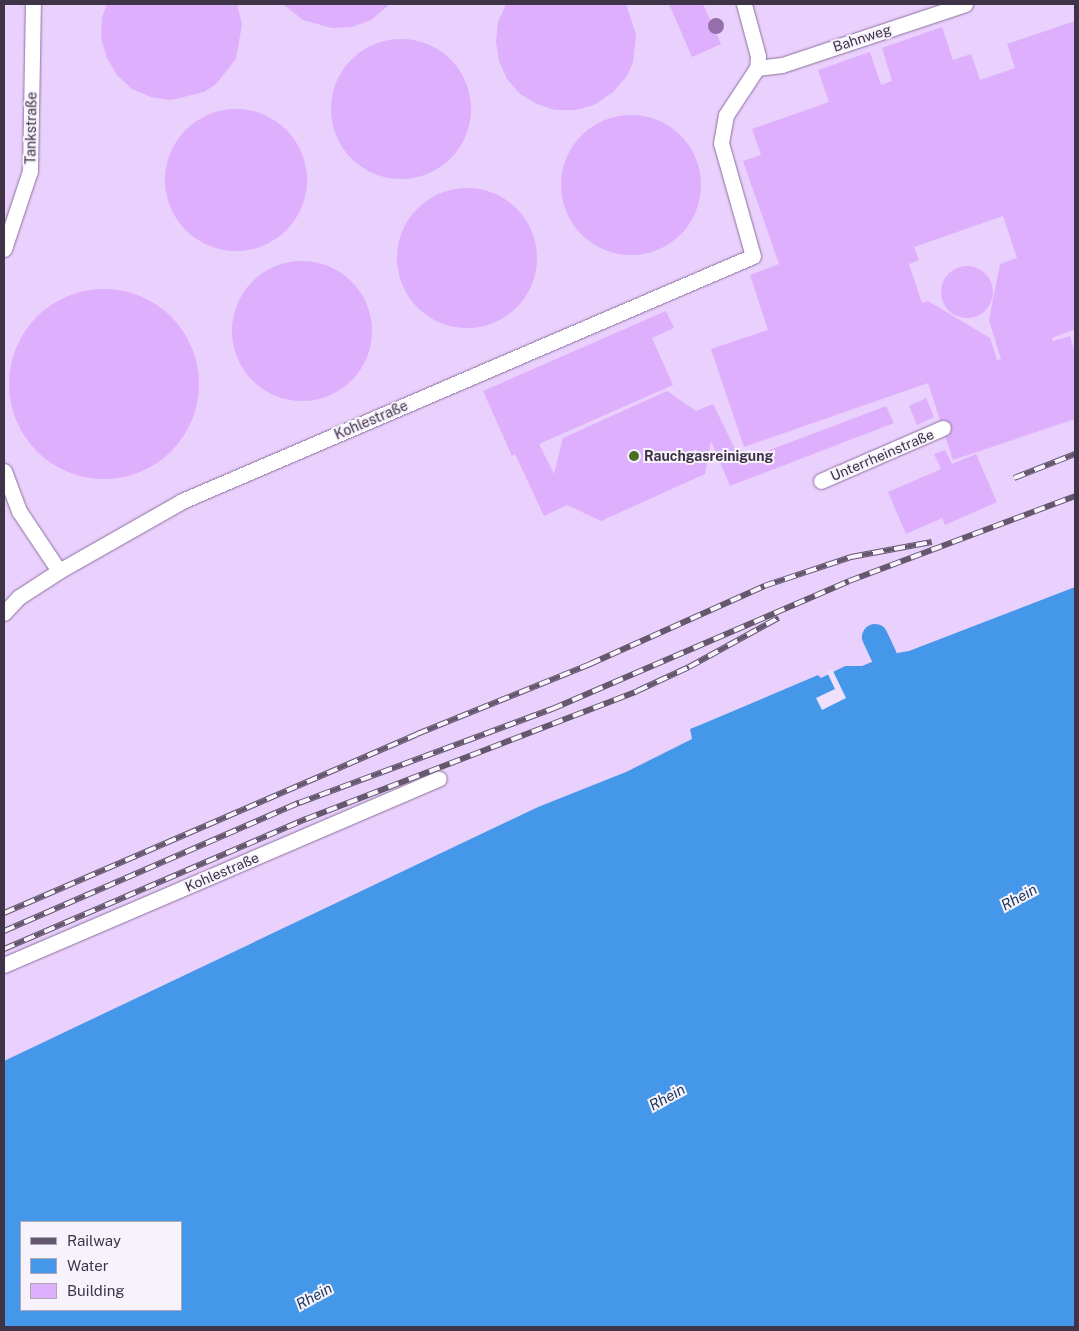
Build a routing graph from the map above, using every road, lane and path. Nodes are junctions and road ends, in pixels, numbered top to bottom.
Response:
1 (33, 4) edge
2 (744, 4) edge
3 (965, 4) edge
4 (757, 68) junction
5 (4, 249) edge
6 (943, 428) dead end
7 (4, 471) edge
8 (821, 481) dead end
9 (58, 571) junction
10 (4, 613) edge
11 (439, 779) dead end
12 (4, 965) edge

1 - 5 lane, Tankstraße
2 - 4 lane
3 - 4 lane, Bahnweg
4 - 9 lane, Kohlestraße
6 - 8 lane, Unterrheinstraße
7 - 9 lane
9 - 10 lane, Kohlestraße
11 - 12 lane, Kohlestraße

